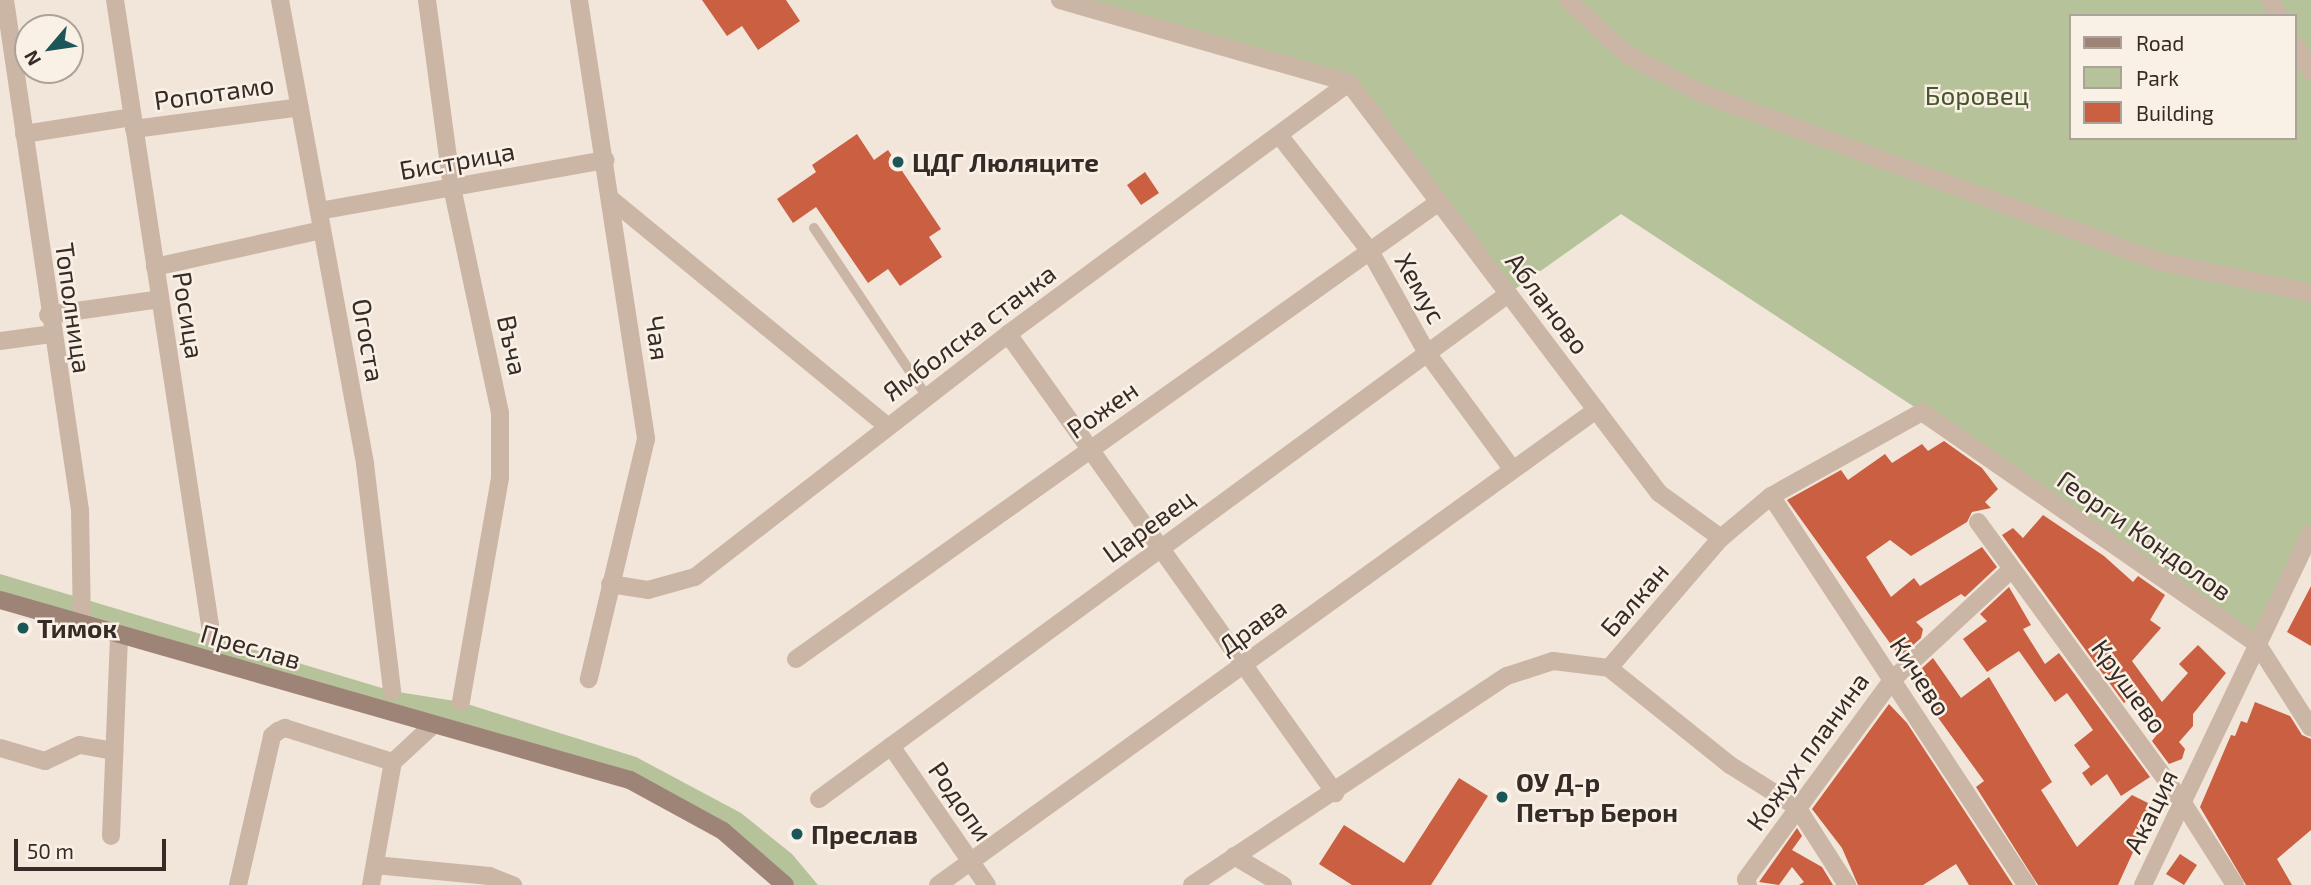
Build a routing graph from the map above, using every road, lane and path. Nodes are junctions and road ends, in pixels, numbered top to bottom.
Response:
1 (5, 0) edge
2 (115, 0) edge
3 (280, 0) edge
4 (427, 0) edge
5 (579, 0) edge
6 (1060, 0) edge
7 (1568, 0) edge
8 (2297, 48) edge
9 (2311, 72) edge
10 (1349, 83) junction
11 (300, 107) junction
12 (133, 123) junction
13 (24, 134) junction
14 (1279, 135) junction
15 (605, 160) junction
16 (452, 187) junction
17 (612, 200) junction
18 (1439, 202) junction
19 (319, 211) junction
20 (814, 228) dead end
21 (322, 230) junction
22 (1370, 251) junction
23 (155, 267) junction
24 (2311, 293) edge
25 (1508, 294) junction
26 (160, 299) junction
27 (48, 315) junction
28 (51, 334) junction
29 (1008, 334) junction
30 (0, 341) edge
31 (1427, 353) junction
32 (927, 397) junction
33 (1596, 410) junction
34 (1922, 412) joint
35 (888, 427) junction
36 (1090, 449) junction
37 (1513, 470) junction
38 (1771, 496) junction
39 (1978, 522) dead end
40 (2311, 533) edge
41 (1721, 538) junction
42 (1161, 548) junction
43 (2012, 569) junction
44 (610, 584) junction
45 (0, 600) edge
46 (82, 624) junction
47 (119, 635) junction
48 (212, 638) dead end
49 (2258, 645) junction
50 (796, 659) dead end
51 (1244, 665) junction
52 (1609, 668) junction
53 (589, 679) dead end
54 (1892, 680) junction
55 (392, 691) dead end
56 (461, 702) dead end
57 (433, 725) junction
58 (2311, 728) edge
59 (891, 747) junction
60 (0, 748) edge
61 (114, 751) junction
62 (393, 762) junction
63 (1335, 793) junction
64 (819, 799) dead end
65 (2183, 803) junction
66 (1797, 807) junction
67 (111, 836) dead end
68 (1234, 856) junction
69 (971, 861) junction
70 (375, 865) junction
71 (238, 885) edge
72 (371, 885) edge
73 (513, 885) edge
74 (785, 885) edge
75 (938, 885) edge
76 (987, 885) edge
77 (1192, 885) edge
78 (1283, 885) edge
79 (1748, 885) edge
80 (1847, 885) edge
81 (2026, 885) edge
82 (2143, 885) edge
83 (2235, 885) edge

1 - 13 street, Тополница
2 - 12 street, Росица
3 - 11 street, Огоста
4 - 16 street, Въча
5 - 15 street, Чая
6 - 10 street
7 - 24 street
8 - 9 street
10 - 14 street, Ямболска стачка
10 - 18 street, Абланово
11 - 12 street, Ропотамо
11 - 19 street, Огоста
12 - 13 street, Ропотамо
12 - 23 street, Росица
13 - 27 street, Тополница
14 - 22 street, Хемус
14 - 29 street, Ямболска стачка
15 - 16 street, Бистрица
15 - 17 street, Чая
16 - 19 street, Бистрица
16 - 56 street, Въча
17 - 35 street
17 - 44 street, Чая
18 - 22 street, Рожен
18 - 25 street, Абланово
19 - 21 street, Огоста
20 - 32 lane
21 - 23 street
21 - 55 street, Огоста
22 - 31 street, Хемус
22 - 36 street, Рожен
23 - 26 street, Росица
25 - 31 street, Царевец
25 - 33 street, Абланово
26 - 27 street
26 - 48 street, Росица
27 - 28 street, Тополница
28 - 30 street
28 - 46 street, Тополница
29 - 32 street, Ямболска стачка
29 - 36 street
31 - 37 street, Хемус
31 - 42 street, Царевец
32 - 35 street, Ямболска стачка
33 - 37 street, Драва
33 - 41 street, Абланово
34 - 38 street, Балкан
34 - 49 street, Георги Кондолов
35 - 44 street, Ямболска стачка
36 - 42 street
36 - 50 street, Рожен
37 - 51 street, Драва
38 - 41 street, Балкан
38 - 54 street, Кичево
39 - 43 street, Крушево
40 - 49 street, Акация
41 - 52 street, Балкан
42 - 51 street
42 - 59 street, Царевец
43 - 54 street, Кожух планина
43 - 65 street, Крушево
44 - 53 street, Чая
45 - 46 main road, Преслав
46 - 47 main road, Преслав
47 - 57 main road, Преслав
47 - 61 street
49 - 58 street, Георги Кондолов
49 - 65 street, Акация
51 - 63 street
51 - 69 street, Драва
52 - 63 street, Балкан
52 - 66 street
54 - 66 street, Кожух планина
54 - 81 street, Кичево
57 - 62 street
57 - 74 main road, Преслав
59 - 64 street, Царевец
59 - 69 street, Родопи
60 - 61 street
61 - 67 street
62 - 70 street
62 - 71 street
63 - 68 street, Балкан
65 - 82 street, Акация
65 - 83 street, Крушево
66 - 79 street, Кожух планина
66 - 80 street
68 - 77 street, Балкан
68 - 78 street
69 - 75 street, Драва
69 - 76 street, Родопи
70 - 72 street
70 - 73 street

